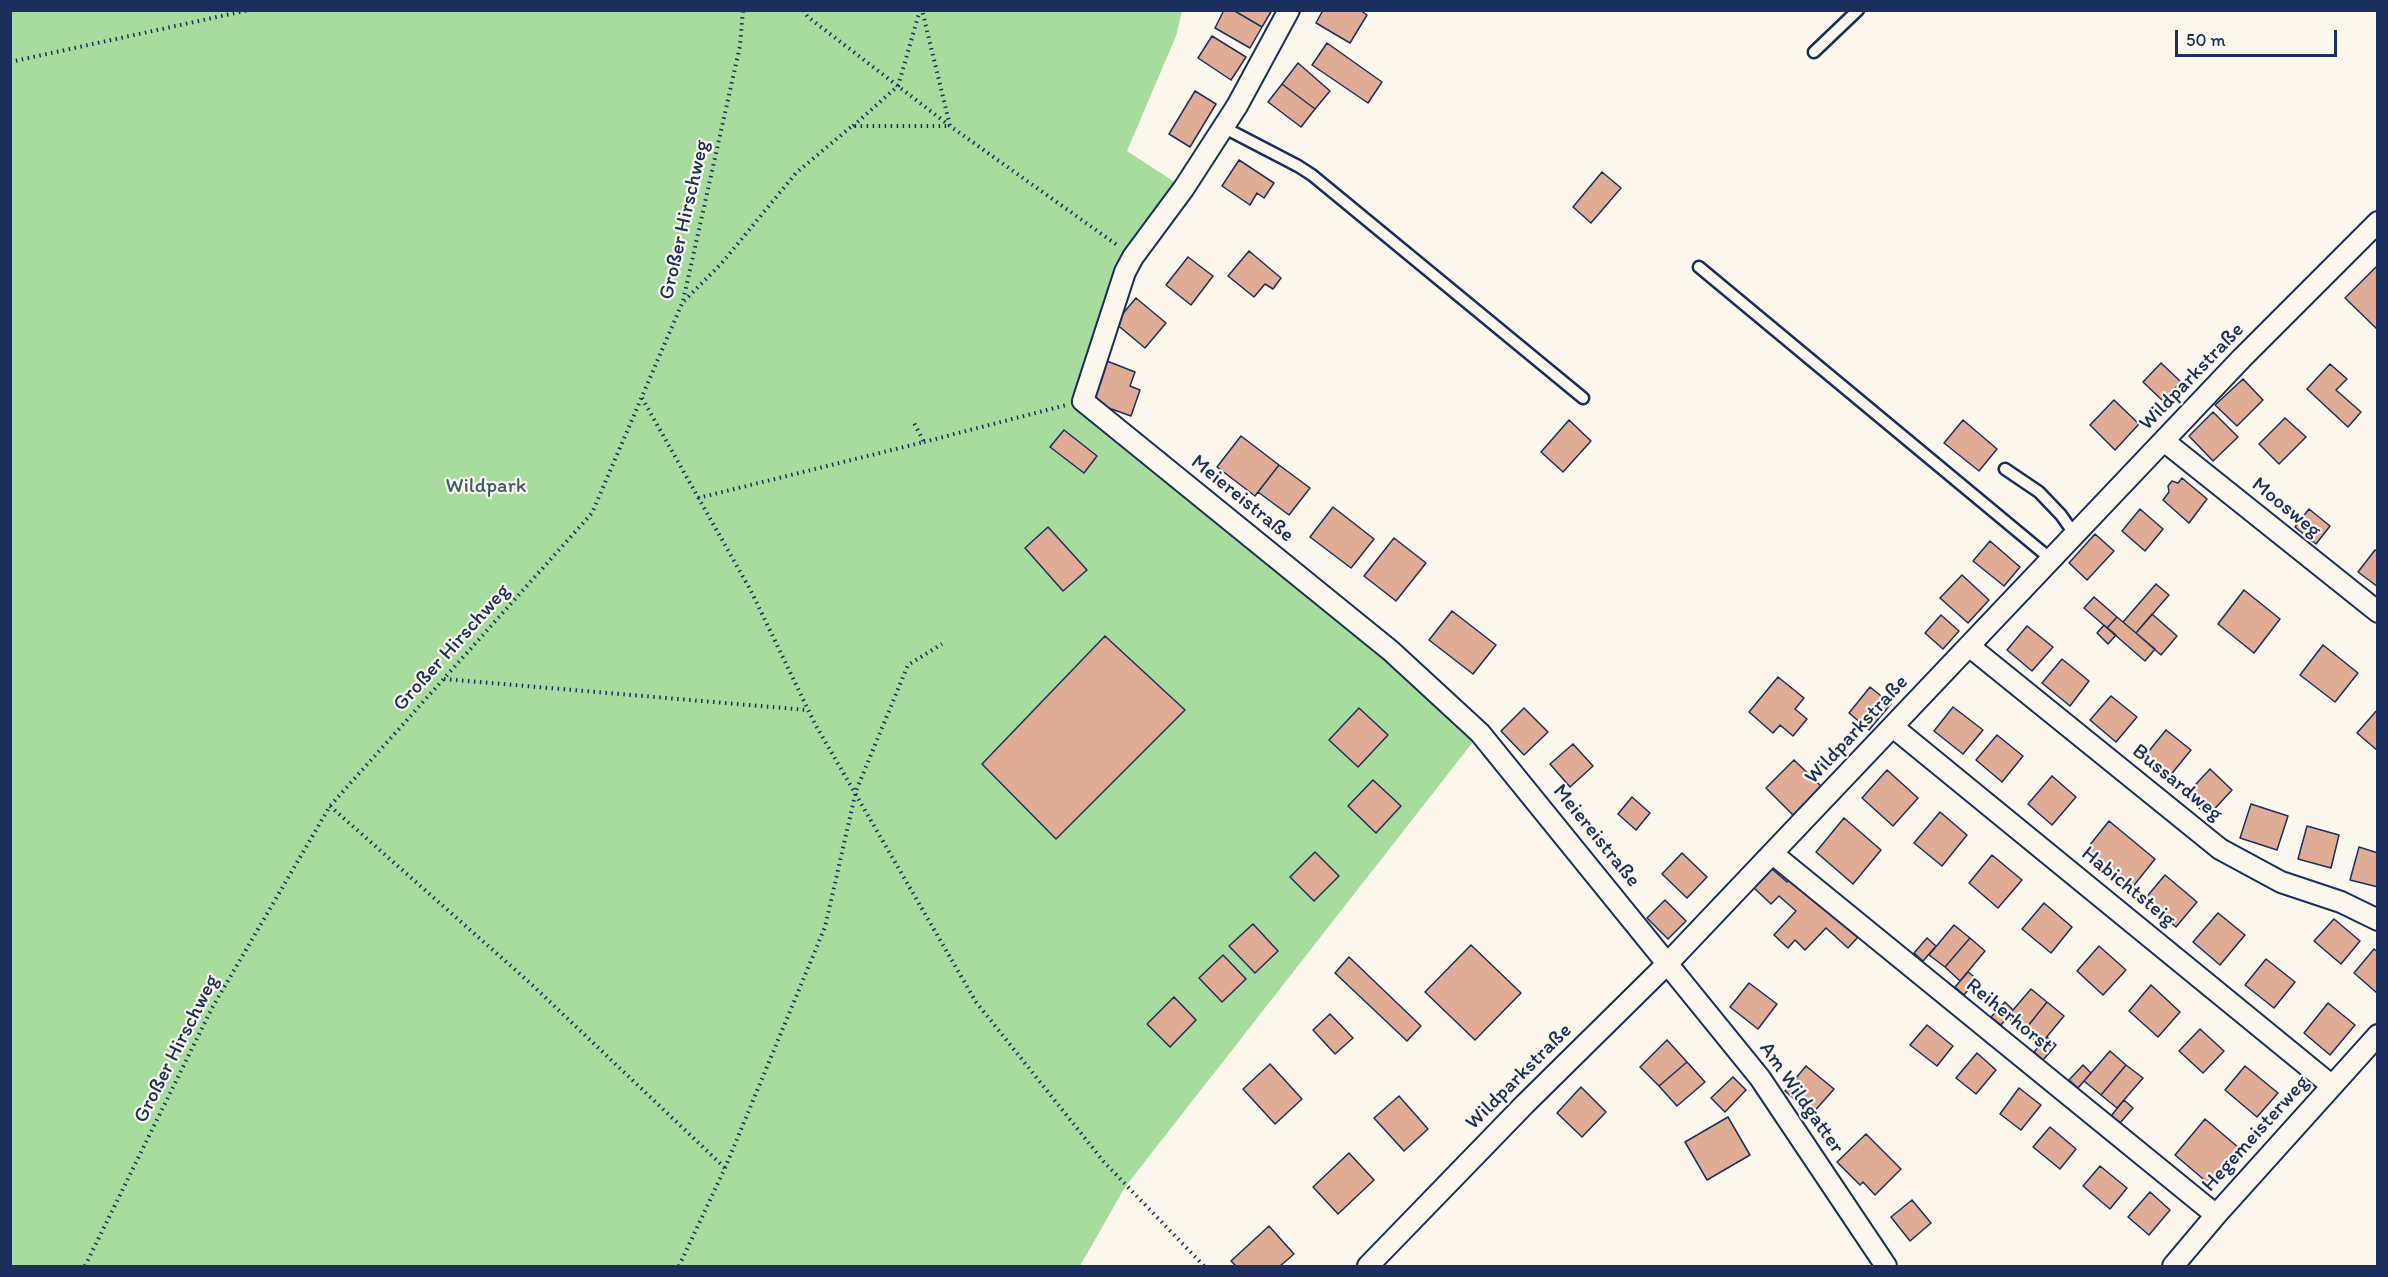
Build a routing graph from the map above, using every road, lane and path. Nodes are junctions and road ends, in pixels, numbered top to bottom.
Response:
1 (249, 10) edge
2 (743, 10) edge
3 (803, 10) edge
4 (921, 10) edge
5 (1289, 10) edge
6 (1858, 10) edge
7 (1814, 52) dead end
8 (10, 62) edge
9 (898, 86) junction
10 (852, 126) junction
11 (950, 126) junction
12 (1223, 127) junction
13 (2378, 222) edge
14 (1133, 257) junction
15 (1700, 267) dead end
16 (683, 301) junction
17 (641, 398) junction
18 (1583, 398) dead end
19 (1083, 401) junction
20 (913, 421) dead end
21 (2164, 441) junction
22 (924, 442) junction
23 (2005, 469) dead end
24 (698, 498) junction
25 (2075, 535) junction
26 (2052, 560) junction
27 (2378, 612) edge
28 (942, 645) dead end
29 (1969, 646) junction
30 (444, 679) junction
31 (808, 710) junction
32 (1893, 727) junction
33 (856, 791) junction
34 (330, 806) junction
35 (1773, 854) junction
36 (2378, 920) edge
37 (1668, 963) junction
38 (2378, 1035) edge
39 (2331, 1085) junction
40 (725, 1168) junction
41 (2216, 1215) junction
42 (85, 1266) edge
43 (679, 1266) edge
44 (1204, 1266) edge
45 (1368, 1266) edge
46 (1886, 1266) edge
47 (2173, 1266) edge

1 - 8 path
2 - 16 path, Großer Hirschweg
3 - 9 path
4 - 9 path
4 - 11 path
5 - 12 street
6 - 7 lane
9 - 10 path
9 - 11 path
10 - 11 path
10 - 16 path
11 - 14 path
12 - 14 street
12 - 18 lane
13 - 21 street, Wildparkstraße
14 - 19 street
15 - 26 lane
16 - 17 path, Großer Hirschweg
17 - 24 path
17 - 30 path, Großer Hirschweg
19 - 22 path
19 - 37 street, Meiereistraße
20 - 22 path
21 - 25 street, Wildparkstraße
21 - 27 street, Moosweg
22 - 24 path
23 - 25 lane
24 - 31 path
25 - 26 street, Wildparkstraße
26 - 29 street, Wildparkstraße
28 - 33 path
29 - 32 street, Wildparkstraße
29 - 36 street, Bussardweg
30 - 31 path
30 - 34 path, Großer Hirschweg
31 - 33 path
32 - 35 street, Wildparkstraße
32 - 39 street, Habichtsteig
33 - 40 path
33 - 44 path
34 - 40 path
34 - 42 path, Großer Hirschweg
35 - 37 street, Wildparkstraße
35 - 41 street, Reiherhorst
37 - 45 street, Wildparkstraße
37 - 46 street, Am Wildgatter
38 - 39 street, Hegemeisterweg
39 - 41 street, Hegemeisterweg
40 - 43 path
41 - 47 street, Hegemeisterweg

